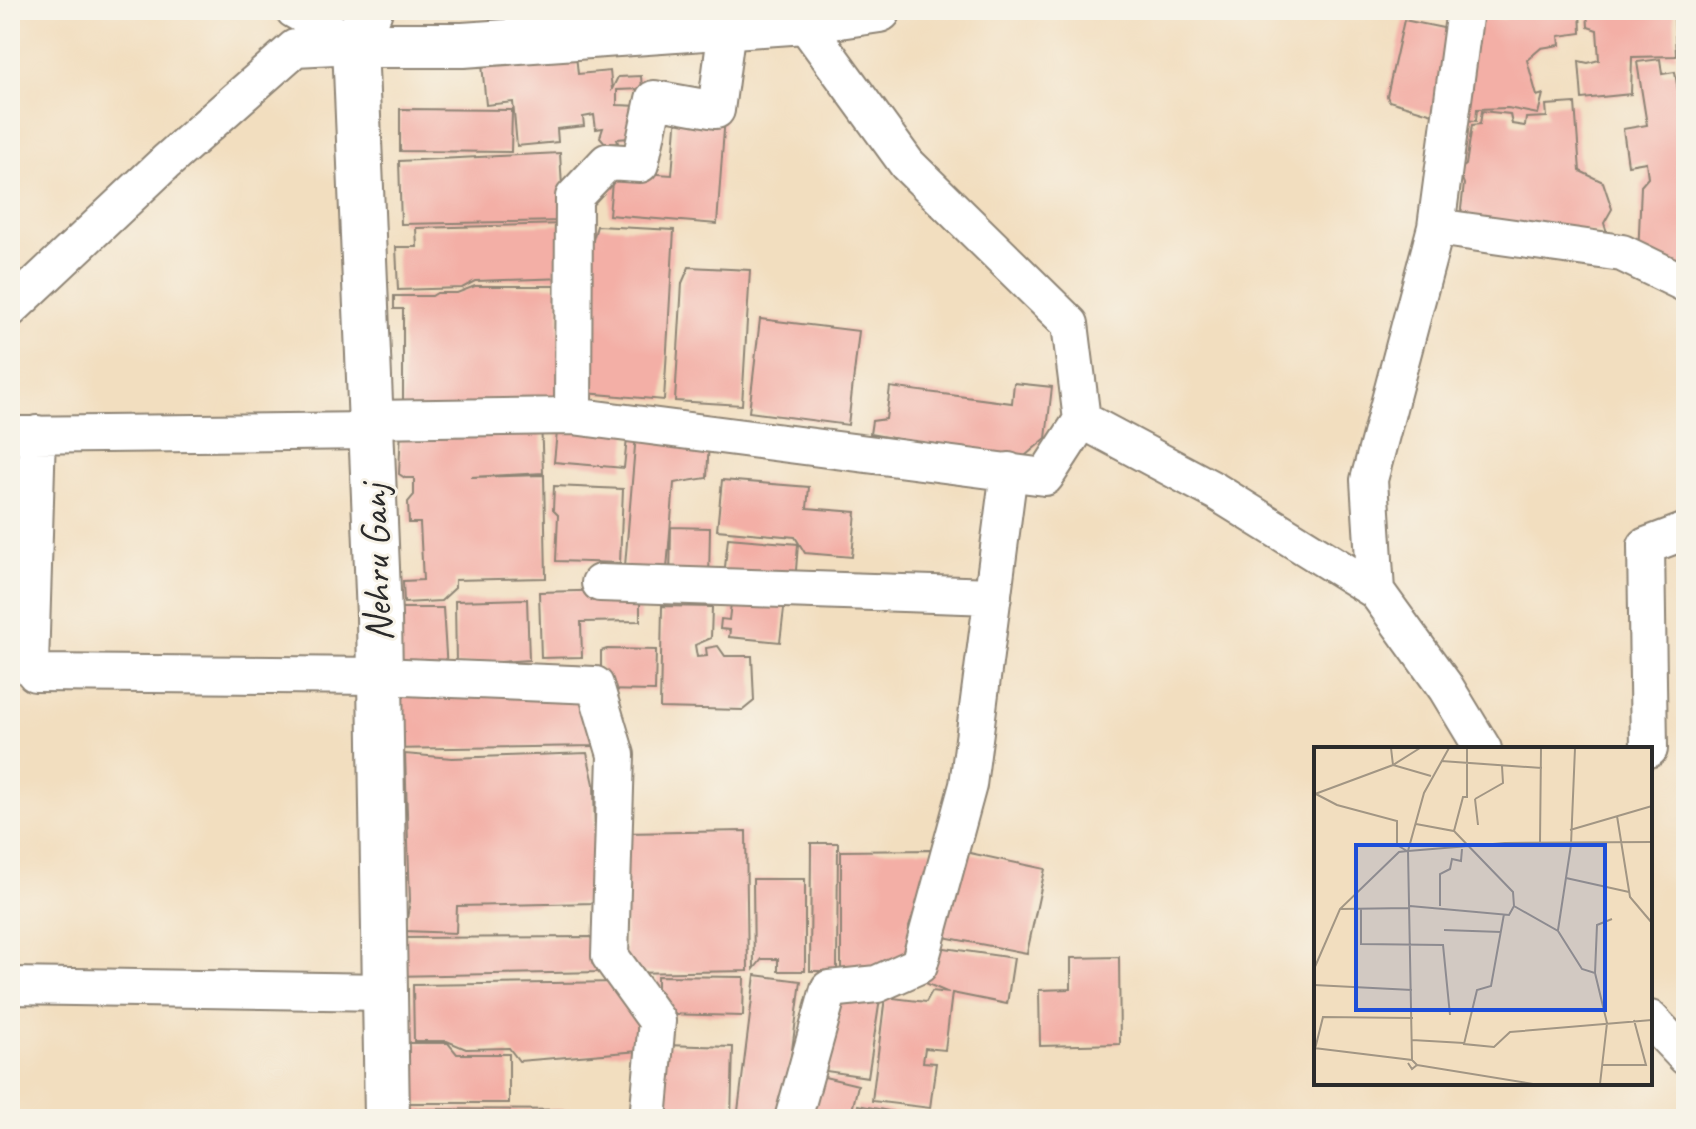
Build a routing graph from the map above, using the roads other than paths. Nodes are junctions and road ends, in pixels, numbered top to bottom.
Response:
1 (294, 10) edge
2 (879, 10) edge
3 (1465, 10) edge
4 (800, 15) edge
5 (363, 27) edge
6 (727, 27) junction
7 (1436, 227) junction
8 (1686, 284) edge
9 (10, 309) edge
10 (573, 416) junction
11 (1082, 420) junction
12 (370, 425) junction
13 (24, 435) edge
14 (1009, 471) junction
15 (1686, 531) edge
16 (600, 583) dead end
17 (1376, 591) junction
18 (993, 596) junction
19 (380, 676) junction
20 (1482, 747) edge
21 (1649, 747) edge
22 (10, 986) edge
23 (385, 992) junction
24 (1652, 1021) edge
25 (1686, 1057) edge
26 (387, 1119) edge
27 (648, 1119) edge
28 (793, 1119) edge

1 - 5 street
2 - 4 main road
3 - 7 street
4 - 6 main road
4 - 11 street
5 - 6 main road
5 - 9 street
5 - 12 main road, Nehru Ganj
6 - 10 street
7 - 8 street
7 - 17 street
10 - 12 street
10 - 14 street
11 - 14 street
11 - 17 street
12 - 13 street
12 - 19 main road, Nehru Ganj
13 - 19 street
14 - 18 street
15 - 21 street
16 - 18 street
17 - 20 street
18 - 28 street
19 - 23 main road, Nehru Ganj
19 - 27 street
22 - 23 street
23 - 26 main road, Nehru Ganj
24 - 25 street

